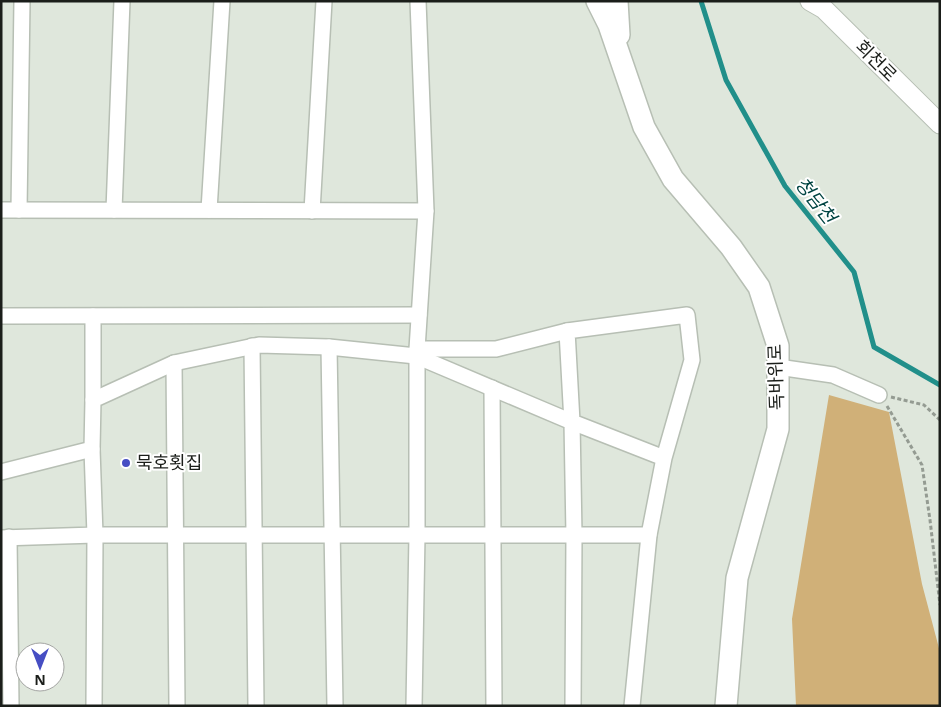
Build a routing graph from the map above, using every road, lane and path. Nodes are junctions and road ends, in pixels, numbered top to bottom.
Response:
1 (22, 1) edge
2 (122, 1) edge
3 (222, 1) edge
4 (324, 1) edge
5 (418, 1) edge
6 (597, 1) edge
7 (617, 1) edge
8 (817, 5) edge
9 (622, 62) junction
10 (940, 124) edge
11 (1, 210) edge
12 (19, 210) junction
13 (114, 210) junction
14 (209, 210) junction
15 (312, 210) junction
16 (426, 211) junction
17 (419, 315) junction
18 (1, 316) edge
19 (93, 316) junction
20 (567, 331) junction
21 (252, 346) junction
22 (329, 347) junction
23 (416, 352) junction
24 (174, 363) junction
25 (778, 367) junction
26 (492, 388) junction
27 (879, 395) junction
28 (93, 400) junction
29 (940, 420) edge
30 (572, 422) junction
31 (92, 449) junction
32 (664, 458) junction
33 (1, 472) edge
34 (95, 535) junction
35 (177, 535) junction
36 (255, 535) junction
37 (333, 535) junction
38 (417, 535) junction
39 (493, 535) junction
40 (649, 535) junction
41 (574, 536) junction
42 (5, 538) edge
43 (940, 604) edge
44 (11, 706) edge
45 (94, 706) edge
46 (177, 706) edge
47 (256, 706) edge
48 (335, 706) edge
49 (414, 706) edge
50 (494, 706) edge
51 (573, 706) edge
52 (632, 706) edge
53 (726, 706) edge

1 - 12 street
2 - 13 street
3 - 14 street
4 - 15 street
5 - 16 street
6 - 9 main road, 독바위로
7 - 9 main road
8 - 10 street, 회천로
9 - 25 main road, 독바위로
11 - 12 street
12 - 13 street
13 - 14 street
14 - 15 street
15 - 16 street
16 - 17 street
17 - 19 street
17 - 23 street
18 - 19 street
19 - 28 street
20 - 23 street
20 - 30 street
20 - 32 street
21 - 22 street
21 - 24 street
21 - 36 street
22 - 23 street
22 - 37 street
23 - 26 street
23 - 38 street
24 - 28 street
24 - 35 street
25 - 27 street
25 - 53 main road, 독바위로
26 - 30 street
26 - 39 street
27 - 29 path
27 - 43 path
28 - 31 street
30 - 32 street
30 - 41 street
31 - 33 street
31 - 34 street
32 - 40 street
34 - 35 street
34 - 42 street
34 - 45 street
35 - 36 street
35 - 46 street
36 - 37 street
36 - 47 street
37 - 38 street
37 - 48 street
38 - 39 street
38 - 49 street
39 - 41 street
39 - 50 street
40 - 41 street
40 - 52 street
41 - 51 street
42 - 44 street

